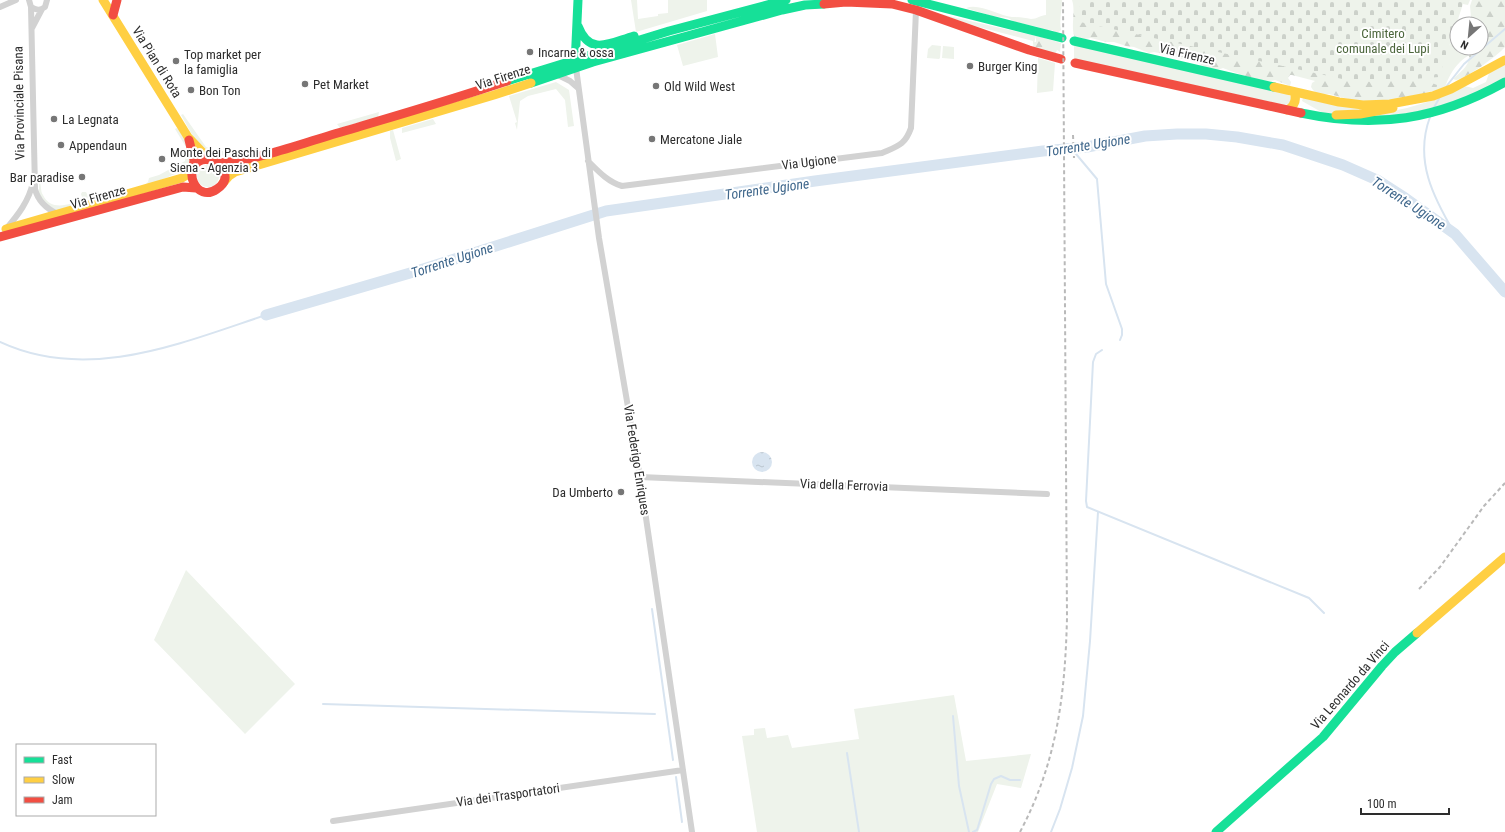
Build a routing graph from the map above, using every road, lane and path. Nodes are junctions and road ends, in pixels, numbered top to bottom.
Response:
1 (16, 0) edge
2 (53, 0) edge
3 (104, 0) edge
4 (117, 0) edge
5 (578, 0) edge
6 (786, 0) edge
7 (912, 0) edge
8 (30, 3) edge
9 (46, 4) edge
10 (0, 7) edge
11 (945, 9) junction
12 (916, 10) junction
13 (113, 16) junction
14 (578, 26) junction
15 (31, 30) junction
16 (669, 31) junction
17 (1062, 38) dead end
18 (1074, 41) dead end
19 (1505, 54) edge
20 (1061, 59) dead end
21 (1505, 60) edge
22 (1075, 63) dead end
23 (575, 64) junction
24 (1489, 68) junction
25 (556, 74) junction
26 (1505, 82) edge
27 (578, 88) junction
28 (1294, 92) junction
29 (1430, 97) junction
30 (1287, 110) junction
31 (1319, 116) junction
32 (188, 137) junction
33 (588, 161) junction
34 (216, 162) junction
35 (192, 170) junction
36 (34, 177) junction
37 (223, 183) junction
38 (196, 188) junction
39 (58, 214) junction
40 (3, 234) edge
41 (640, 477) junction
42 (1047, 494) dead end
43 (1505, 557) edge
44 (683, 770) junction
45 (333, 821) dead end
46 (692, 832) edge
47 (1216, 832) edge

1 - 10 street
2 - 9 street, Via Provinciale Pisana
3 - 13 main road, Via Pian di Rota
4 - 13 main road
5 - 14 main road
6 - 16 main road, Via Firenze
7 - 11 main road, Via Firenze
8 - 9 street
8 - 15 street, Via Provinciale Pisana
9 - 15 street, Via Provinciale Pisana
11 - 12 main road, Via Firenze
11 - 17 main road, Via Firenze
12 - 20 main road, Via Firenze
12 - 23 main road, Via Firenze
12 - 33 street, Via Ugione
13 - 32 main road, Via Pian di Rota
14 - 16 main road, Via Firenze
14 - 23 main road
15 - 36 street, Via Provinciale Pisana
16 - 23 main road, Via Firenze
18 - 28 main road, Via Firenze
19 - 24 main road, Via Firenze
21 - 24 main road, Via Firenze
22 - 30 main road, Via Firenze
23 - 25 main road, Via Firenze
23 - 27 street, Via Federigo Enriques
23 - 34 main road, Via Firenze
24 - 29 main road, Via Firenze
25 - 27 street
25 - 37 main road, Via Firenze
26 - 31 main road, Via Firenze
27 - 33 street, Via Federigo Enriques
28 - 29 main road, Via Firenze
28 - 30 main road
29 - 31 main road, Via Firenze
30 - 31 main road, Via Firenze
32 - 34 main road, Via Pian di Rota
32 - 35 main road, Via Pian di Rota
33 - 41 street, Via Federigo Enriques
34 - 35 main road
34 - 37 main road
35 - 38 main road
35 - 39 main road, Via Firenze
36 - 39 street, Via Provinciale Pisana
36 - 40 street, Via Provinciale Pisana
37 - 38 main road
38 - 40 main road, Via Firenze
39 - 40 main road, Via Firenze
41 - 42 street, Via della Ferrovia
41 - 44 street, Via Federigo Enriques
43 - 47 main road, Via Leonardo da Vinci
44 - 45 street, Via dei Trasportatori
44 - 46 street, Via Federigo Enriques

